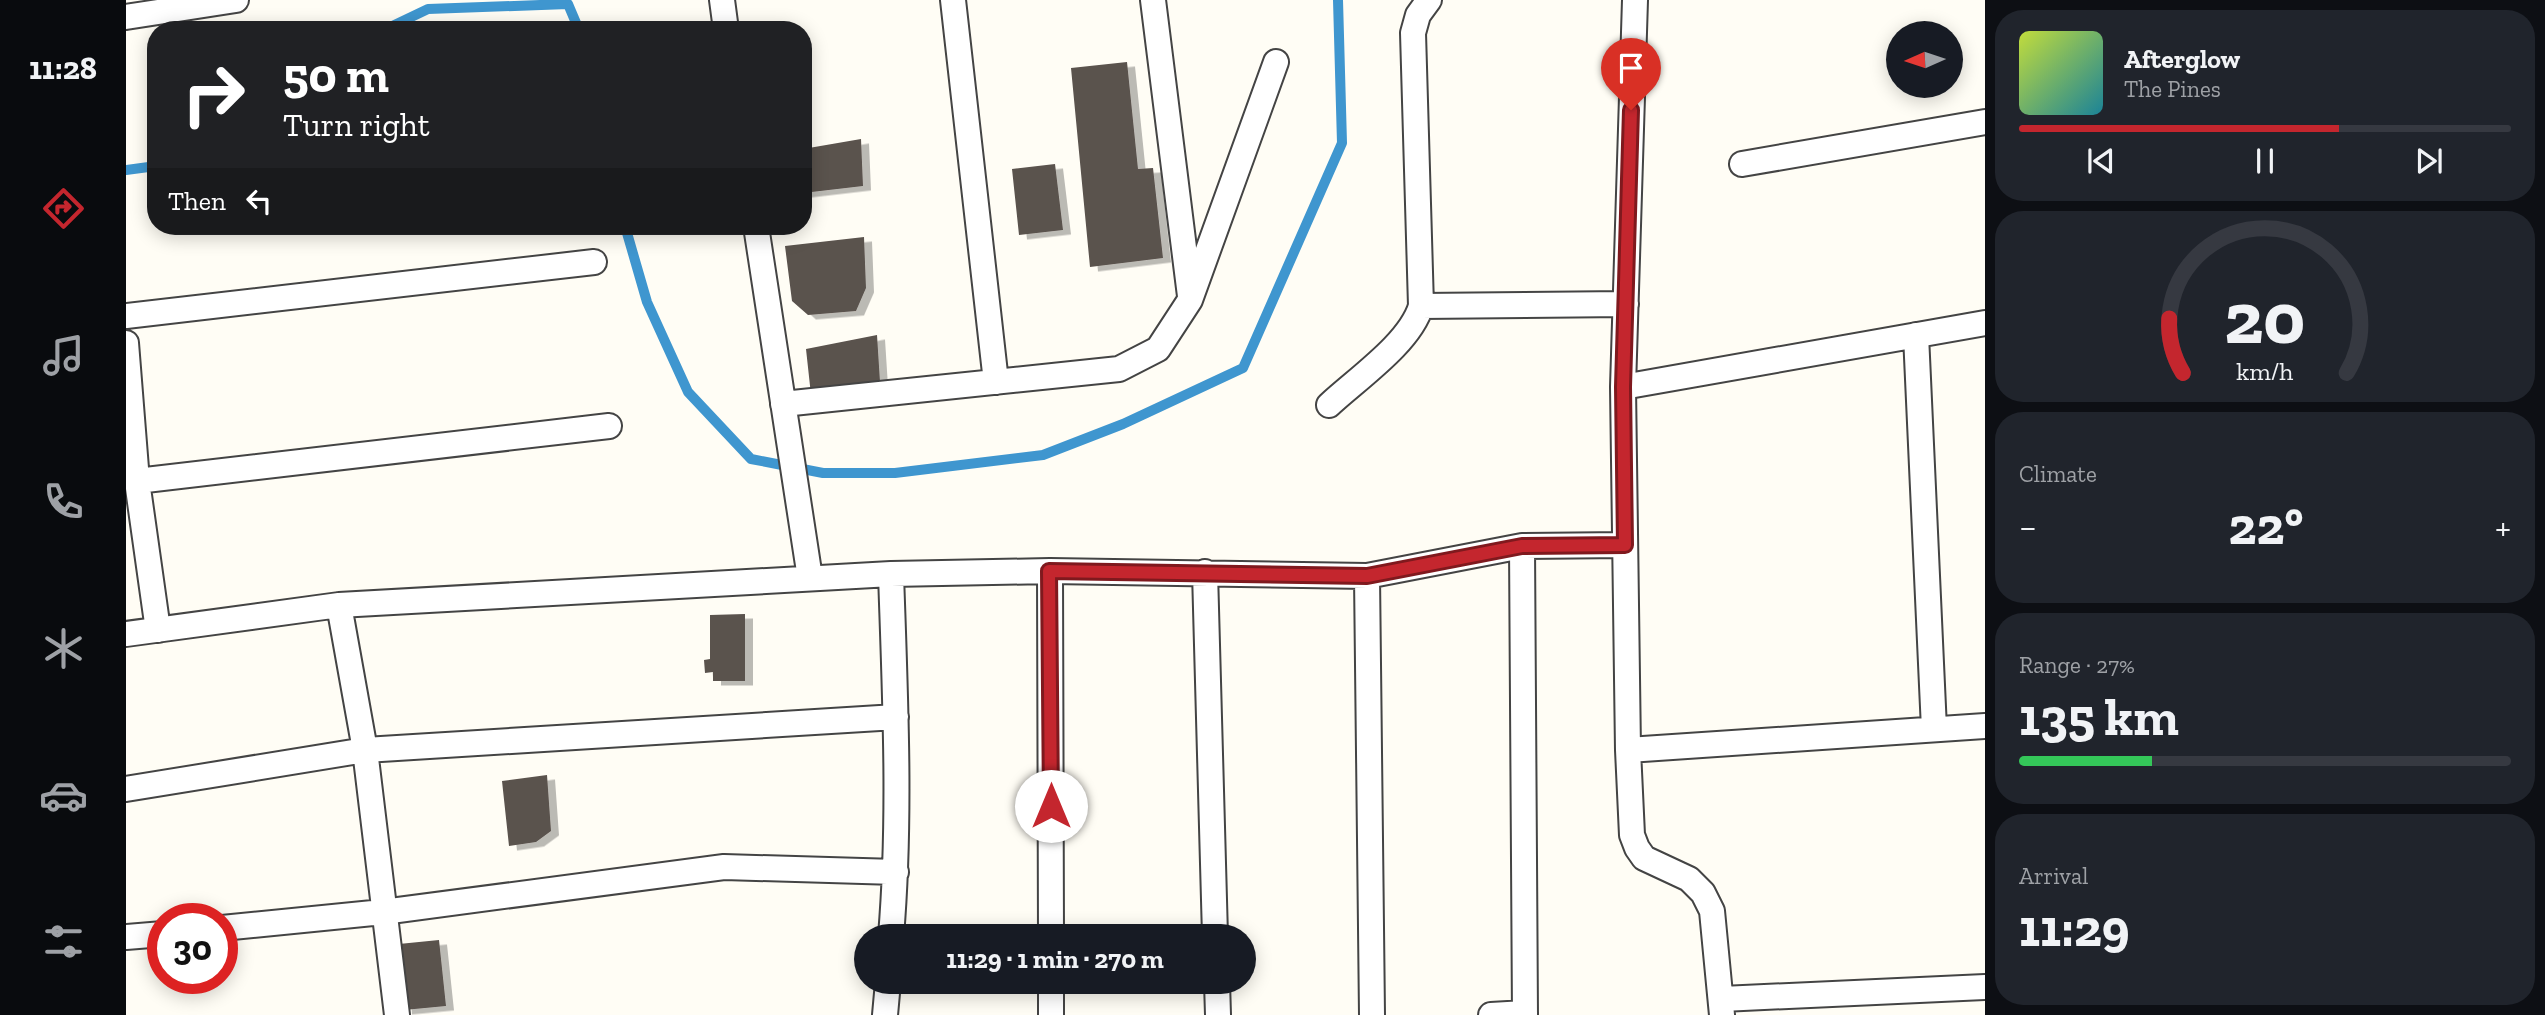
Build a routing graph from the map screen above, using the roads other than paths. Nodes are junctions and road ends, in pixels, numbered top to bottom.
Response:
1 (236, 0) edge
2 (722, 0) edge
3 (953, 0) edge
4 (1153, 0) edge
5 (1429, 0) edge
6 (1635, 0) edge
7 (126, 17) edge
8 (725, 21) edge
9 (1276, 62) dead end
10 (1985, 122) edge
11 (1742, 164) dead end
12 (757, 235) edge
13 (594, 262) dead end
14 (1190, 300) junction
15 (1626, 304) junction
16 (1421, 306) junction
17 (126, 316) edge
18 (1985, 323) edge
19 (1916, 335) junction
20 (126, 343) edge
21 (996, 382) junction
22 (1623, 387) junction
23 (783, 404) junction
24 (1329, 405) dead end
25 (609, 426) dead end
26 (137, 481) junction
27 (1625, 545) junction
28 (1522, 546) junction
29 (1049, 571) junction
30 (1205, 572) junction
31 (891, 574) junction
32 (1367, 576) junction
33 (810, 578) junction
34 (339, 606) junction
35 (158, 630) junction
36 (126, 634) edge
37 (896, 717) junction
38 (1985, 726) edge
39 (1934, 729) junction
40 (365, 750) junction
41 (1628, 750) junction
42 (126, 789) edge
43 (896, 872) junction
44 (383, 912) junction
45 (892, 924) edge
46 (1051, 924) edge
47 (1215, 924) edge
48 (238, 926) edge
49 (147, 935) edge
50 (126, 937) edge
51 (1985, 987) edge
52 (887, 994) edge
53 (1051, 994) edge
54 (1217, 994) edge
55 (1722, 1007) edge
56 (1525, 1014) edge
57 (397, 1015) edge
58 (885, 1015) edge
59 (1051, 1015) edge
60 (1218, 1015) edge
61 (1373, 1015) edge
62 (1491, 1015) edge

1 - 7 street
2 - 8 street
3 - 21 street
4 - 14 street
5 - 16 street
6 - 15 street
9 - 14 street
10 - 11 street
12 - 23 street
13 - 17 street
14 - 21 street
15 - 16 street
15 - 22 street
16 - 24 street
18 - 19 street
19 - 22 street
19 - 39 street
20 - 26 street
21 - 23 street
22 - 27 street
23 - 33 street
25 - 26 street
26 - 35 street
27 - 28 street
27 - 41 street
28 - 32 street
28 - 56 street
29 - 30 street
29 - 31 street
29 - 46 street
30 - 32 street
30 - 47 street
31 - 33 street
31 - 37 street
32 - 61 street
33 - 34 street
34 - 35 street
34 - 40 street
35 - 36 street
37 - 40 street
37 - 43 street
38 - 39 street
39 - 41 street
40 - 42 street
40 - 44 street
41 - 55 street
43 - 44 street
43 - 45 street
44 - 48 street
44 - 57 street
49 - 50 street
51 - 55 street
52 - 58 street
53 - 59 street
54 - 60 street
56 - 62 street

